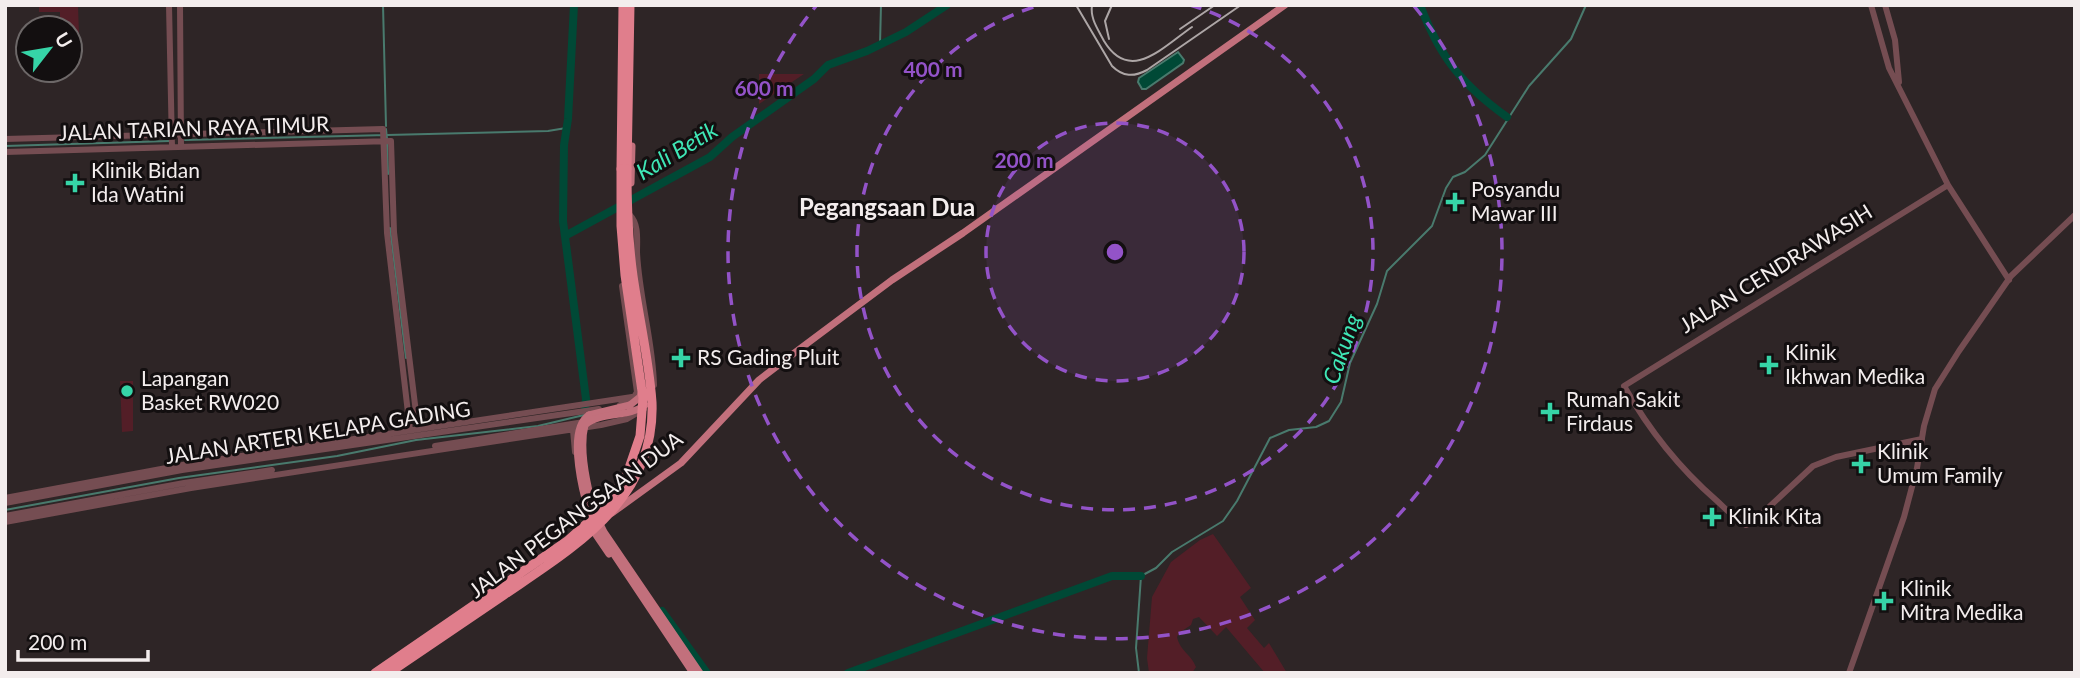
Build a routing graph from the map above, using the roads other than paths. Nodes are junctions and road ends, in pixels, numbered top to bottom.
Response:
1 (169, 5) edge
2 (180, 5) edge
3 (621, 5) edge
4 (632, 5) edge
5 (1285, 5) edge
6 (1871, 5) edge
7 (1885, 5) edge
8 (1899, 85) junction
9 (180, 134) junction
10 (172, 135) junction
11 (5, 139) edge
12 (387, 141) junction
13 (181, 145) junction
14 (172, 146) junction
15 (5, 152) edge
16 (620, 175) junction
17 (631, 178) junction
18 (1948, 185) junction
19 (2075, 215) edge
20 (625, 218) junction
21 (2009, 280) junction
22 (651, 353) junction
23 (632, 356) junction
24 (634, 397) junction
25 (645, 409) junction
26 (634, 415) junction
27 (511, 428) junction
28 (573, 428) junction
29 (415, 432) junction
30 (1922, 439) junction
31 (142, 494) junction
32 (5, 501) edge
33 (5, 516) edge
34 (5, 522) edge
35 (598, 524) junction
36 (375, 673) edge
37 (389, 673) edge
38 (692, 673) edge
39 (700, 673) edge
40 (1849, 673) edge

1 - 10 street
2 - 9 street
3 - 16 main road
3 - 36 highway, bridge
4 - 17 main road
4 - 37 highway, bridge
5 - 35 main road, JALAN PEGANGSAAN DUA
6 - 8 street
7 - 8 street
8 - 18 street
9 - 10 street
9 - 12 street
9 - 13 street
10 - 11 street
10 - 14 street
12 - 13 street, JALAN TARIAN RAYA TIMUR
12 - 29 street
13 - 14 street, JALAN TARIAN RAYA TIMUR
14 - 15 street, JALAN TARIAN RAYA TIMUR
16 - 17 main road
16 - 20 main road, bridge
17 - 20 main road
18 - 21 street
18 - 30 street, JALAN CENDRAWASIH
19 - 21 street
20 - 22 street
20 - 23 street
20 - 38 main road, bridge
20 - 39 main road, bridge
21 - 30 street
22 - 23 street
22 - 25 street
23 - 24 street
24 - 25 street
24 - 27 street, JALAN ARTERI KELAPA GADING
25 - 26 street, JALAN ARTERI KELAPA GADING
26 - 28 street, JALAN ARTERI KELAPA GADING, bridge
26 - 28 street, JALAN ARTERI KELAPA GADING, bridge
27 - 28 street, JALAN ARTERI KELAPA GADING
27 - 29 street, JALAN ARTERI KELAPA GADING
27 - 31 street, JALAN ARTERI KELAPA GADING
28 - 35 street
29 - 32 street, JALAN ARTERI KELAPA GADING
30 - 40 street
31 - 33 street, JALAN ARTERI KELAPA GADING
31 - 34 street, JALAN ARTERI KELAPA GADING
35 - 37 main road, JALAN PEGANGSAAN DUA
35 - 38 main road

